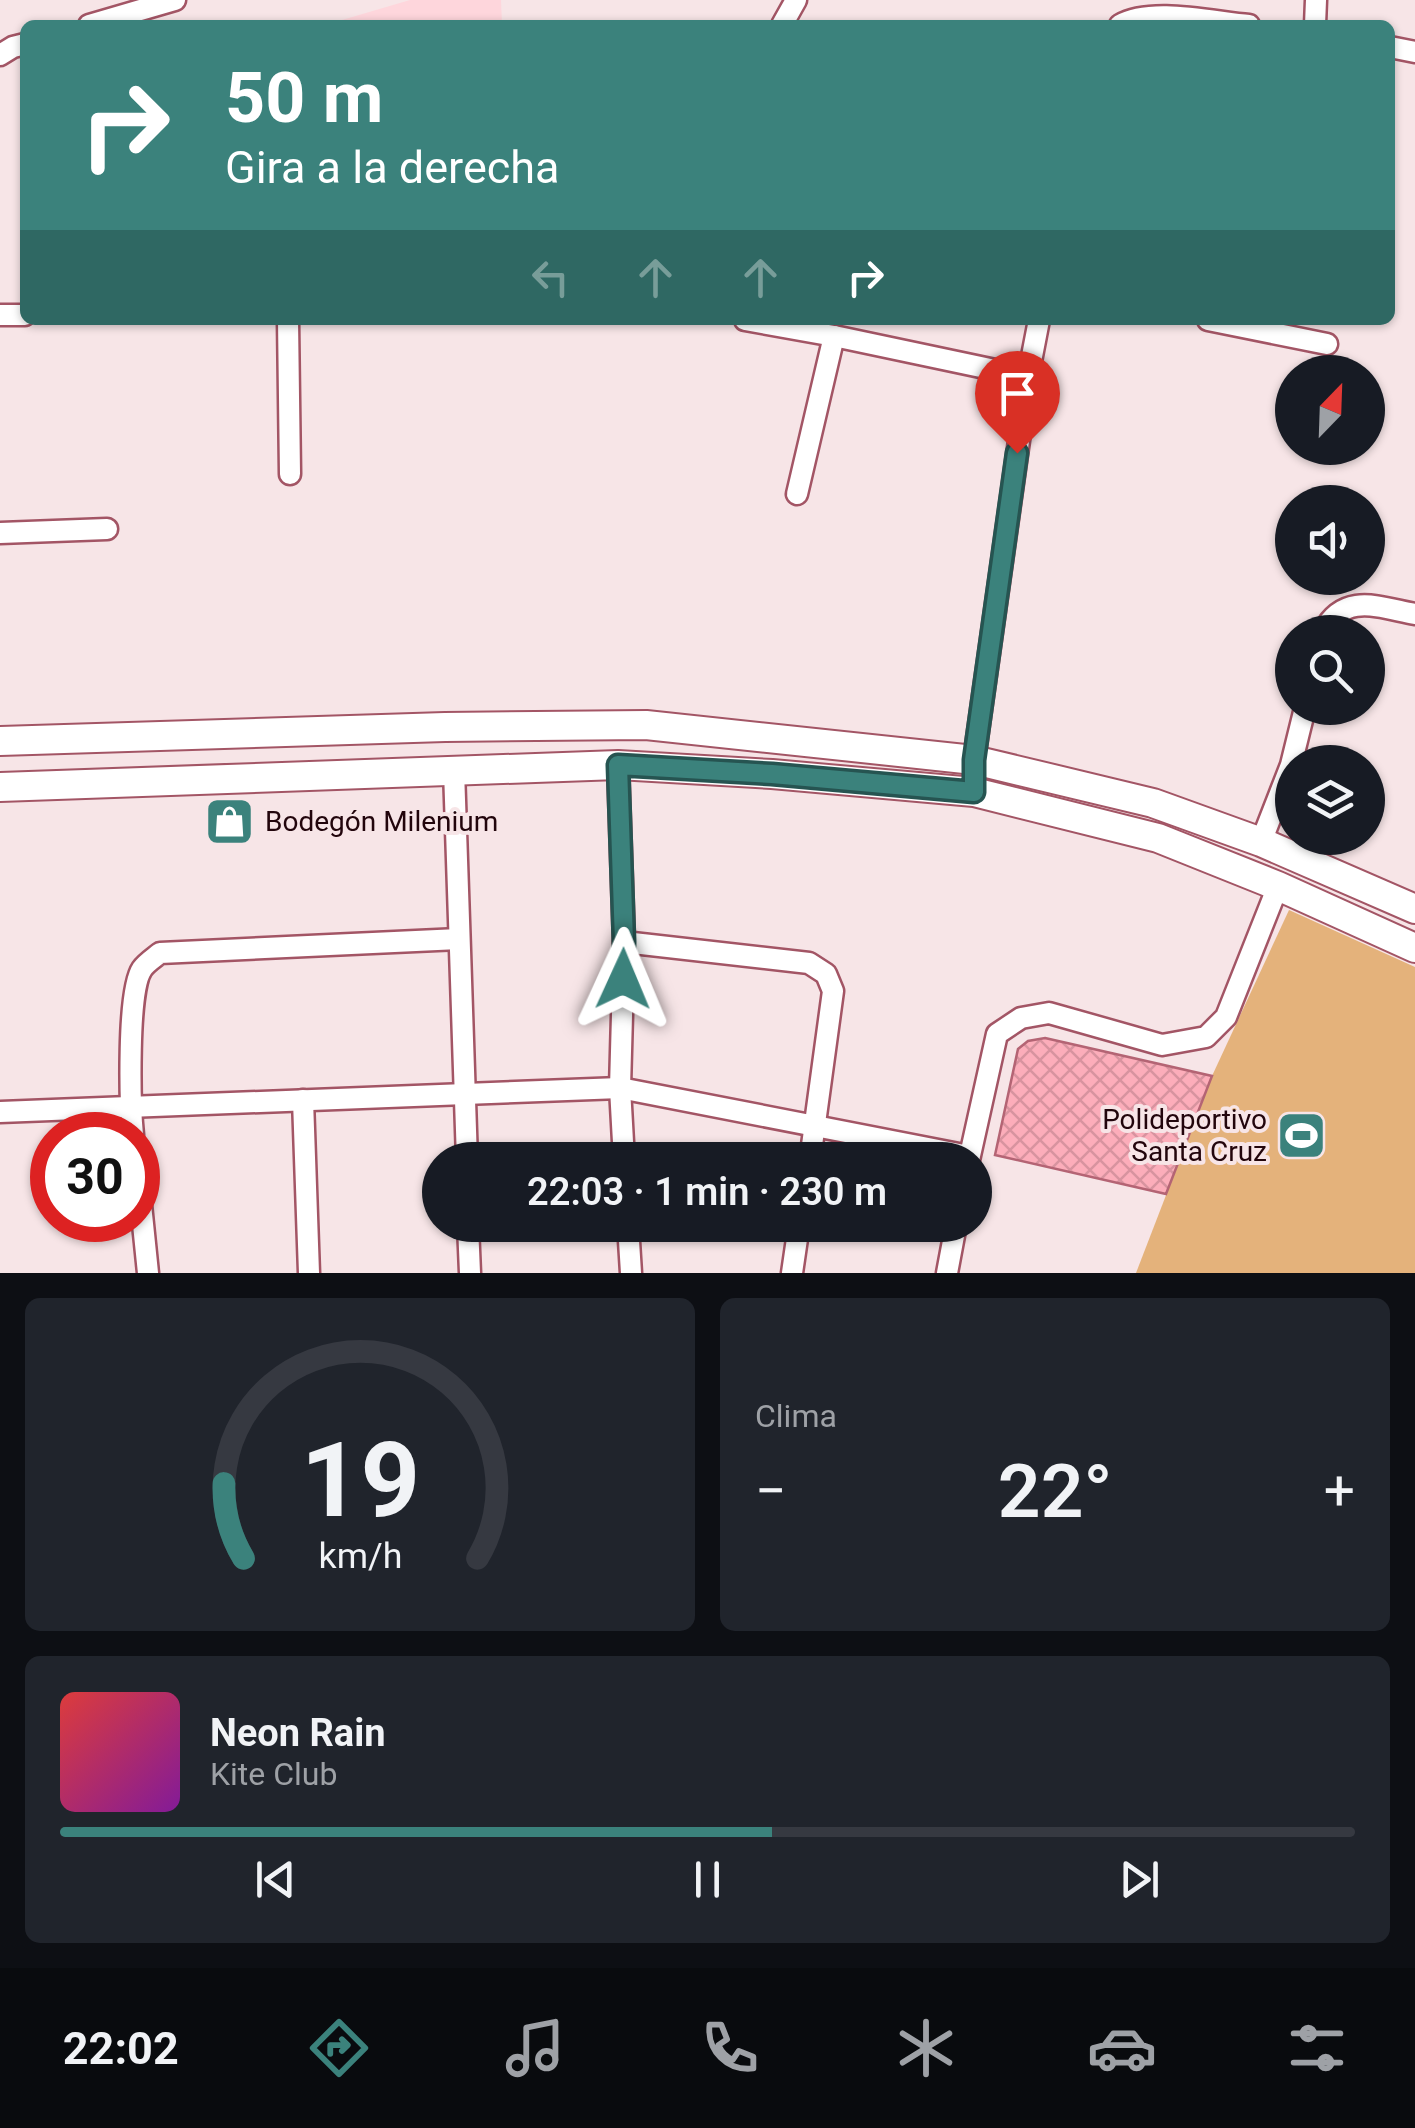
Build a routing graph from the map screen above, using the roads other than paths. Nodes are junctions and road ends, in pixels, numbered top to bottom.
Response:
1 (175, 0) edge
2 (106, 20) edge
3 (1132, 20) edge
4 (1201, 20) edge
5 (288, 325) edge
6 (773, 325) edge
7 (1038, 325) edge
8 (1233, 325) edge
9 (834, 336) junction
10 (1327, 344) dead end
11 (1028, 377) junction
12 (290, 474) dead end
13 (797, 494) dead end
14 (107, 529) dead end
15 (0, 533) edge
16 (1415, 614) edge
17 (1334, 615) edge
18 (1301, 725) edge
19 (0, 741) edge
20 (974, 760) junction
21 (618, 765) junction
22 (454, 770) junction
23 (0, 787) edge
24 (974, 792) junction
25 (1261, 842) junction
26 (1278, 886) junction
27 (1415, 909) edge
28 (460, 939) junction
29 (624, 942) junction
30 (1415, 948) edge
31 (620, 1088) junction
32 (466, 1094) junction
33 (304, 1100) junction
34 (130, 1106) junction
35 (0, 1112) edge
36 (131, 1112) edge
37 (815, 1125) junction
38 (467, 1142) edge
39 (623, 1142) edge
40 (813, 1142) edge
41 (894, 1142) edge
42 (973, 1142) edge
43 (145, 1242) edge
44 (469, 1242) edge
45 (629, 1242) edge
46 (797, 1242) edge
47 (953, 1242) edge
48 (148, 1273) edge
49 (309, 1273) edge
50 (470, 1273) edge
51 (631, 1273) edge
52 (792, 1273) edge
53 (947, 1273) edge

1 - 2 street
3 - 4 street
5 - 12 street
6 - 9 street
7 - 11 street
8 - 10 street
9 - 11 street
9 - 13 street
11 - 20 street
14 - 15 street
16 - 17 street
18 - 25 street
19 - 20 main road
20 - 24 street
20 - 25 main road
21 - 22 main road
21 - 24 main road
21 - 29 street
22 - 23 main road
22 - 28 street
24 - 26 main road
25 - 27 main road
26 - 30 main road
26 - 42 street
28 - 32 street
28 - 34 street
29 - 31 street
29 - 37 street
31 - 32 street
31 - 37 street
31 - 39 street
32 - 33 street
32 - 38 street
33 - 34 street
33 - 49 street
34 - 35 street
34 - 36 street
37 - 40 street
37 - 41 street
43 - 48 street
44 - 50 street
45 - 51 street
46 - 52 street
47 - 53 street

